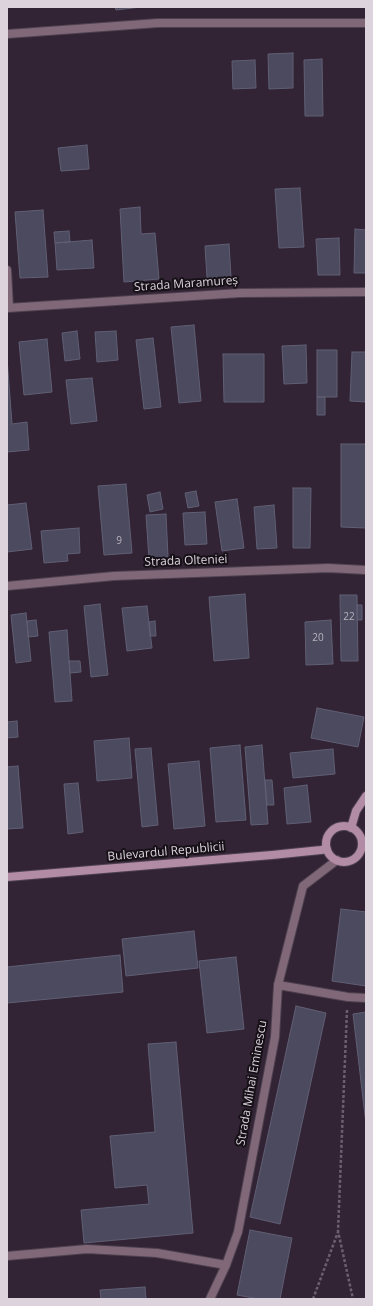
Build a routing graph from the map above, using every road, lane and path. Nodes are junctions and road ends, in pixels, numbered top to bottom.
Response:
1 (366, 23) edge
2 (7, 34) edge
3 (7, 270) edge
4 (366, 292) edge
5 (8, 308) edge
6 (366, 570) edge
7 (7, 586) edge
8 (366, 796) edge
9 (351, 828) junction
10 (364, 847) edge
11 (327, 848) junction
12 (337, 860) junction
13 (7, 877) edge
14 (278, 985) junction
15 (348, 997) junction
16 (366, 998) edge
17 (338, 1231) junction
18 (7, 1256) edge
19 (226, 1265) junction
20 (210, 1299) edge
21 (313, 1299) edge
22 (353, 1299) edge

1 - 2 street
3 - 5 street
4 - 5 street, Strada Maramureș
6 - 7 street, Strada Olteniei
8 - 9 main road
9 - 10 main road
9 - 11 main road
10 - 12 main road
11 - 12 main road
11 - 13 main road, Bulevardul Republicii
12 - 14 street, Strada Mihai Eminescu
14 - 15 street
14 - 19 street, Strada Mihai Eminescu
15 - 16 street
15 - 17 path
17 - 21 path
17 - 22 path
18 - 19 street
19 - 20 street, Strada Mihai Eminescu

